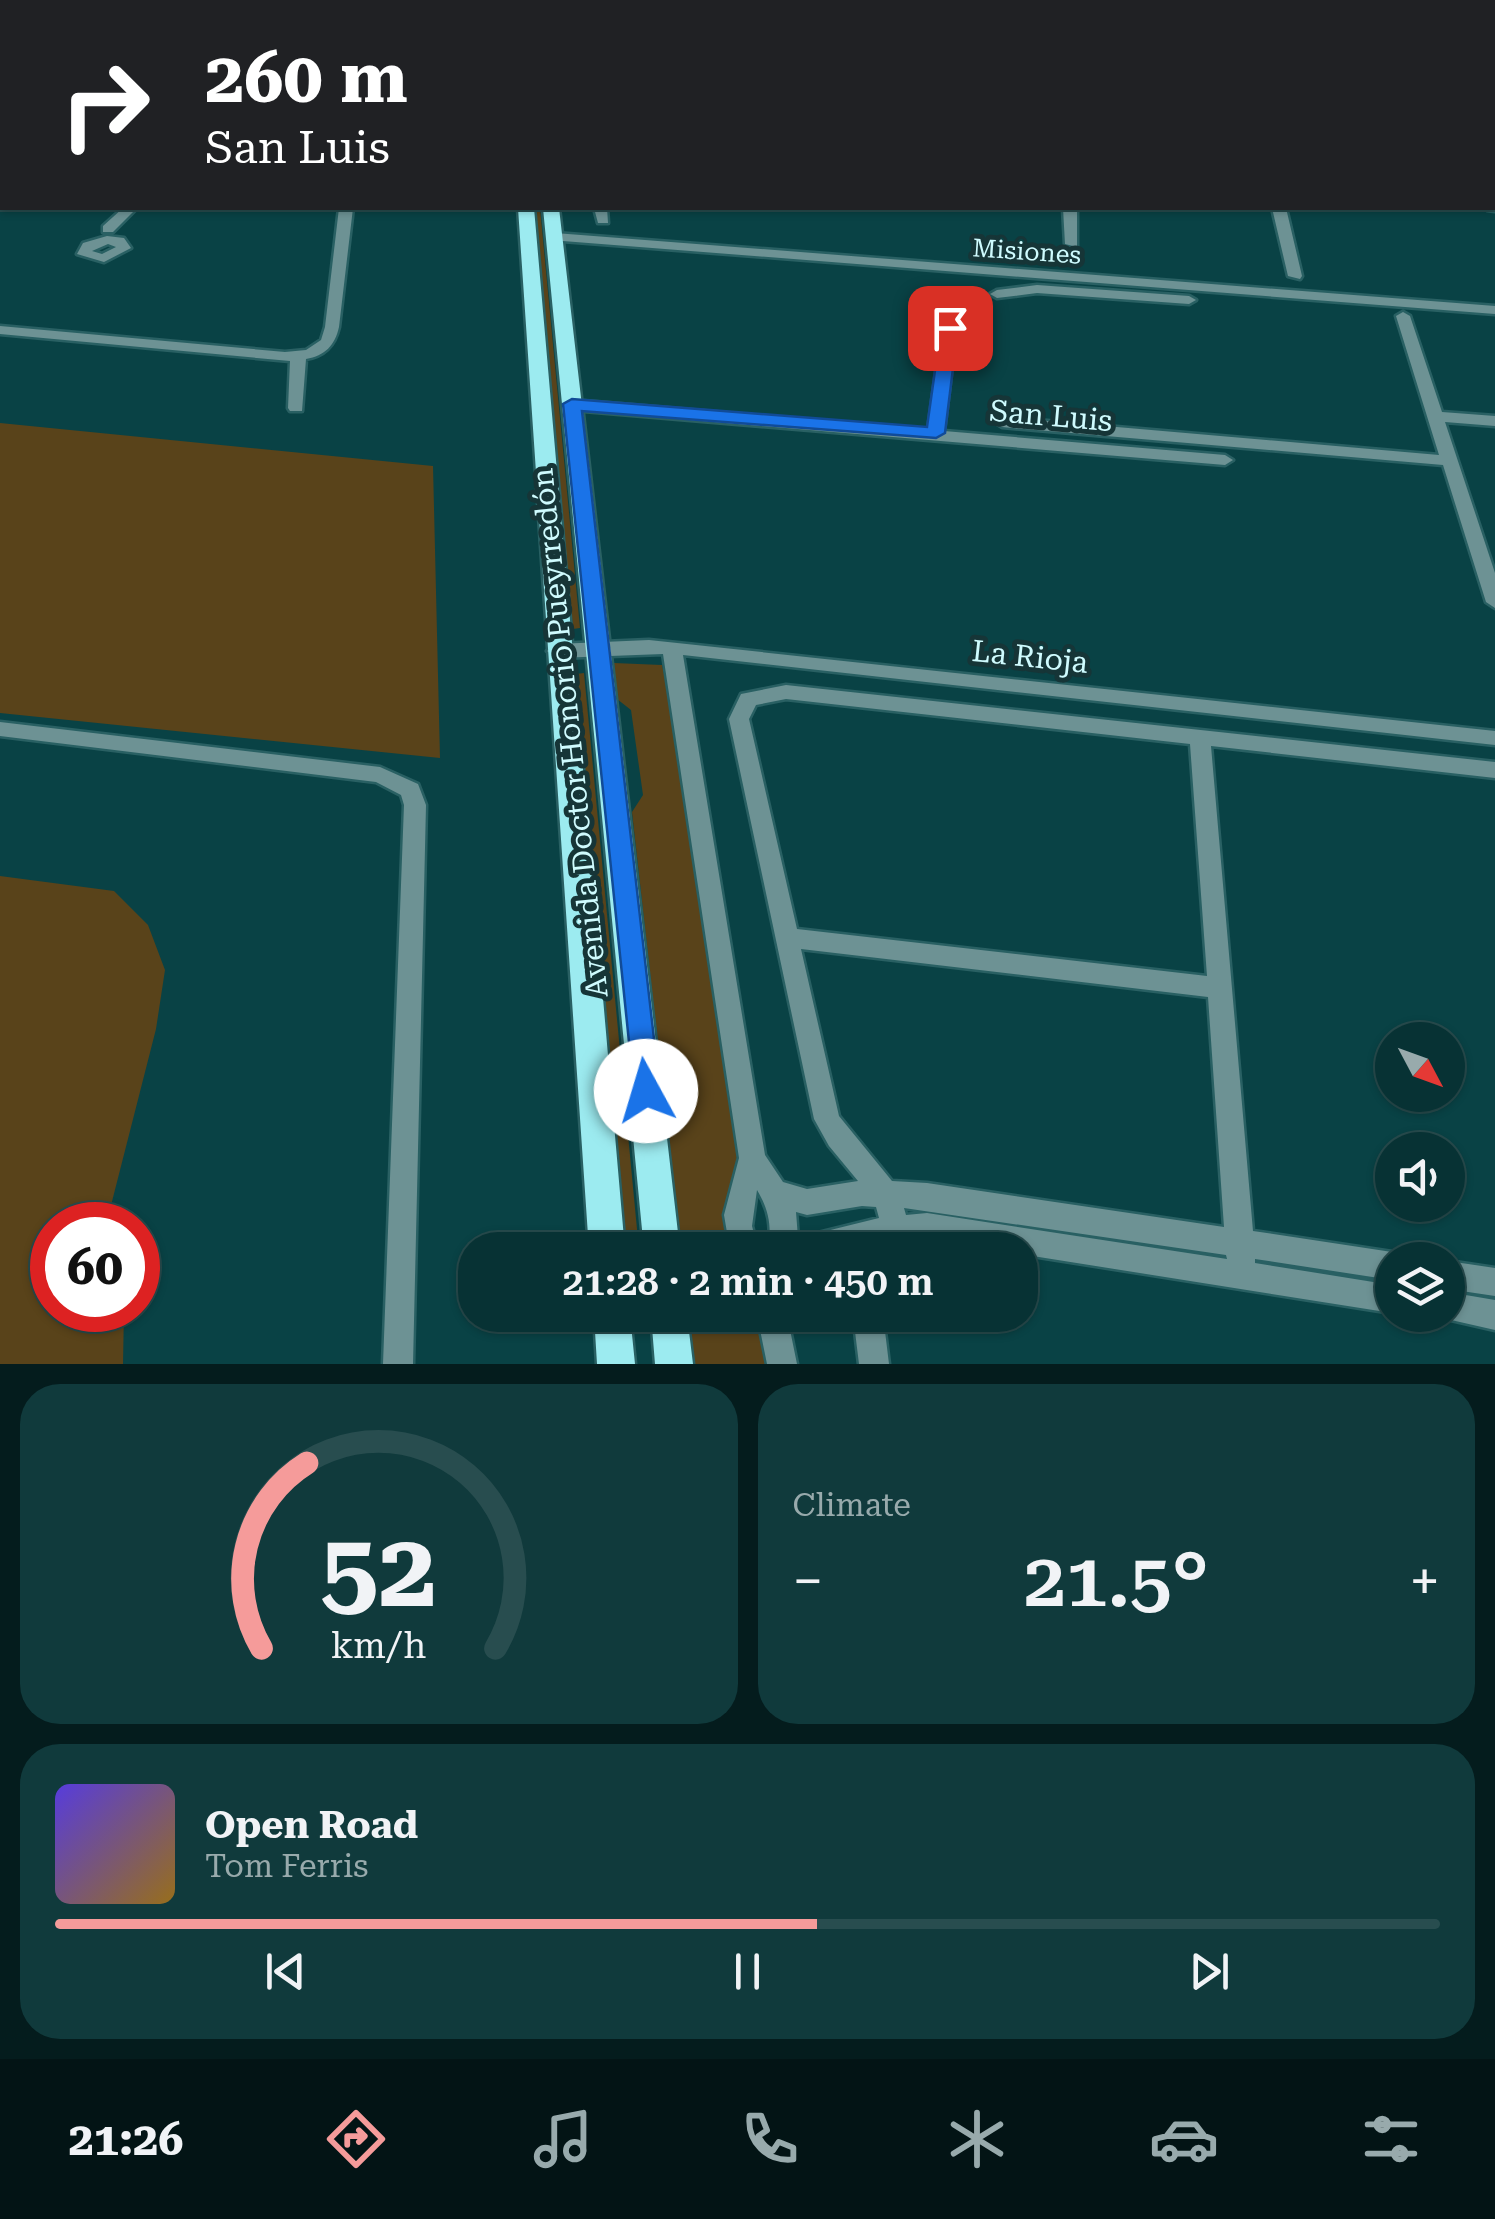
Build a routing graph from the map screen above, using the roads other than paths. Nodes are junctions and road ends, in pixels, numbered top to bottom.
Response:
1 (129, 210) edge
2 (346, 210) edge
3 (526, 210) edge
4 (551, 210) edge
5 (1070, 210) edge
6 (1279, 210) edge
7 (110, 235) junction
8 (556, 237) junction
9 (1072, 244) dead end
10 (1295, 276) dead end
11 (954, 293) dead end
12 (997, 294) dead end
13 (1495, 310) edge
14 (1404, 316) junction
15 (1495, 324) edge
16 (0, 330) edge
17 (298, 356) junction
18 (572, 404) junction
19 (296, 408) dead end
20 (1436, 416) junction
21 (1495, 421) edge
22 (1002, 422) dead end
23 (936, 433) junction
24 (1225, 460) dead end
25 (1450, 461) junction
26 (1488, 559) edge
27 (1495, 602) edge
28 (672, 648) junction
29 (599, 649) junction
30 (557, 651) junction
31 (0, 729) edge
32 (1200, 737) junction
33 (1495, 738) edge
34 (1495, 770) edge
35 (785, 937) junction
36 (1220, 988) junction
37 (752, 1158) junction
38 (887, 1192) junction
39 (778, 1193) junction
40 (605, 1232) edge
41 (660, 1232) edge
42 (738, 1232) edge
43 (784, 1232) edge
44 (895, 1232) edge
45 (913, 1232) edge
46 (966, 1232) edge
47 (1038, 1243) edge
48 (1240, 1243) junction
49 (1375, 1263) edge
50 (1242, 1275) junction
51 (1465, 1277) edge
52 (1495, 1282) edge
53 (1375, 1296) edge
54 (1465, 1310) edge
55 (1495, 1315) edge
56 (613, 1332) edge
57 (671, 1332) edge
58 (775, 1332) edge
59 (870, 1332) edge
60 (398, 1364) edge
61 (616, 1364) edge
62 (674, 1364) edge
63 (782, 1364) edge
64 (874, 1364) edge

1 - 7 street
2 - 17 street
3 - 30 main road, Avenida Doctor Honorio Pueyrredón
4 - 8 main road, Avenida Doctor Honorio Pueyrredón
5 - 9 street
6 - 10 street
7 - 7 street
8 - 13 street, Misiones
8 - 18 main road, Avenida Doctor Honorio Pueyrredón
11 - 23 street
12 - 14 street
14 - 15 street
14 - 20 street
16 - 17 street
17 - 19 street
18 - 23 street, San Luis
18 - 29 main road, Avenida Doctor Honorio Pueyrredón
20 - 21 street
20 - 25 street
22 - 25 street
23 - 24 street, San Luis
25 - 26 street
26 - 27 street
28 - 29 street, La Rioja
28 - 33 street, La Rioja
28 - 37 street
29 - 30 street, La Rioja
29 - 41 main road, Avenida Doctor Honorio Pueyrredón
30 - 40 main road, Avenida Doctor Honorio Pueyrredón
31 - 60 street
32 - 34 street
32 - 35 street
32 - 36 street
35 - 36 street
35 - 38 street
36 - 48 street
37 - 39 street
37 - 42 street
38 - 39 street
38 - 44 street
38 - 48 street
39 - 43 street
45 - 46 street
47 - 50 street
48 - 49 street
48 - 50 street
50 - 53 street
51 - 52 street
54 - 55 street
56 - 61 main road
57 - 62 main road
58 - 63 street
59 - 64 street

